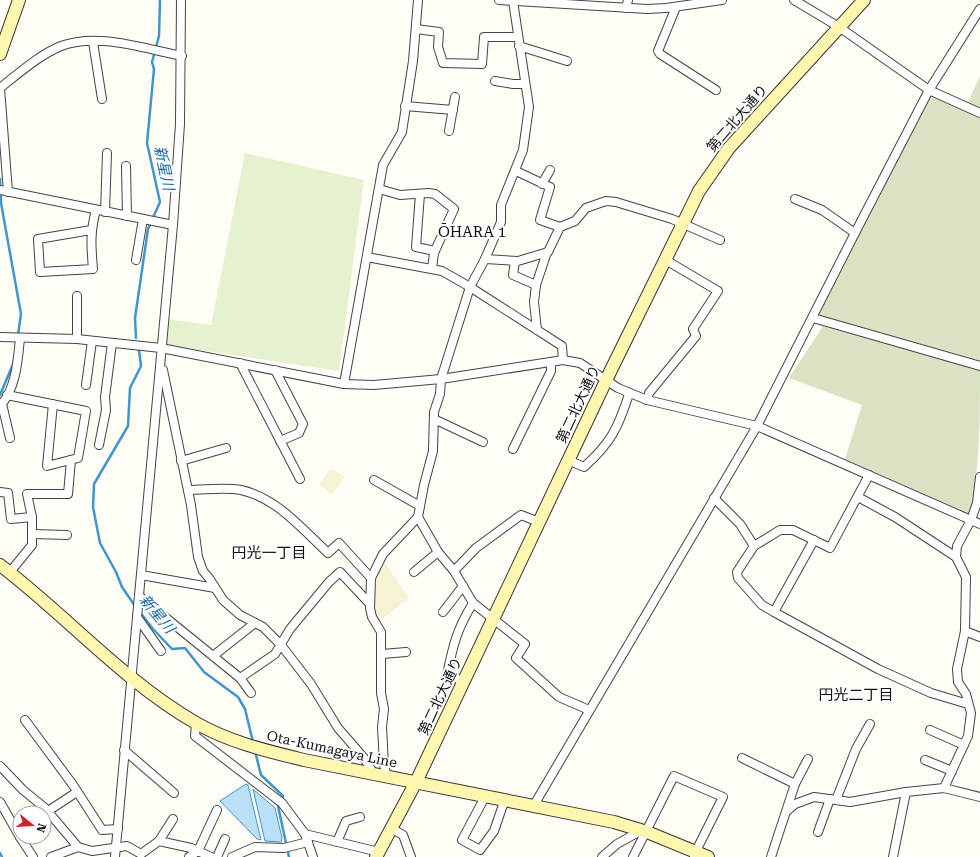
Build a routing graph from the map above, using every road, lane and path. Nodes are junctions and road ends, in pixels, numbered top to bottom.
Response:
1 (20, 0) edge
2 (181, 0) edge
3 (418, 0) edge
4 (499, 0) edge
5 (722, 0) edge
6 (794, 0) edge
7 (864, 0) edge
8 (513, 1) junction
9 (531, 1) edge
10 (627, 4) edge
11 (676, 7) junction
12 (978, 14) edge
13 (839, 27) junction
14 (416, 28) junction
15 (517, 37) junction
16 (93, 42) junction
17 (519, 46) junction
18 (0, 54) edge
19 (182, 56) junction
20 (567, 61) dead end
21 (495, 82) dead end
22 (525, 84) junction
23 (0, 88) edge
24 (716, 90) dead end
25 (929, 90) junction
26 (455, 98) dead end
27 (102, 99) dead end
28 (405, 106) junction
29 (453, 110) junction
30 (980, 113) edge
31 (449, 131) dead end
32 (107, 153) dead end
33 (126, 166) dead end
34 (550, 170) dead end
35 (516, 171) junction
36 (542, 184) junction
37 (379, 189) junction
38 (5, 191) edge
39 (420, 194) junction
40 (795, 199) dead end
41 (96, 210) junction
42 (106, 212) junction
43 (127, 216) junction
44 (144, 219) junction
45 (682, 223) junction
46 (173, 225) junction
47 (560, 227) junction
48 (91, 230) junction
49 (855, 233) junction
50 (720, 240) dead end
51 (435, 251) junction
52 (547, 252) junction
53 (367, 257) junction
54 (664, 259) junction
55 (136, 260) dead end
56 (485, 260) junction
57 (515, 261) junction
58 (432, 270) junction
59 (536, 286) junction
60 (470, 287) junction
61 (77, 296) dead end
62 (813, 318) junction
63 (537, 330) junction
64 (0, 337) edge
65 (20, 338) junction
66 (77, 339) junction
67 (92, 341) junction
68 (112, 343) junction
69 (161, 348) junction
70 (161, 360) junction
71 (563, 360) junction
72 (551, 362) junction
73 (240, 363) junction
74 (980, 366) edge
75 (275, 370) junction
76 (441, 379) junction
77 (606, 381) junction
78 (344, 384) junction
79 (86, 385) dead end
80 (629, 394) junction
81 (7, 395) junction
82 (647, 400) junction
83 (53, 404) junction
84 (1, 405) edge
85 (434, 419) junction
86 (757, 426) junction
87 (10, 438) dead end
88 (280, 441) junction
89 (483, 442) dead end
90 (99, 445) dead end
91 (226, 448) dead end
92 (513, 449) dead end
93 (71, 460) junction
94 (568, 460) junction
95 (181, 461) junction
96 (869, 475) junction
97 (980, 477) edge
98 (300, 479) dead end
99 (374, 480) dead end
100 (188, 490) junction
101 (0, 492) edge
102 (858, 497) junction
103 (714, 498) junction
104 (420, 506) junction
105 (418, 516) junction
106 (32, 517) junction
107 (972, 520) junction
108 (539, 522) junction
109 (980, 524) edge
110 (33, 534) junction
111 (67, 535) dead end
112 (814, 540) junction
113 (754, 546) junction
114 (438, 552) junction
115 (956, 557) junction
116 (0, 565) edge
117 (454, 571) junction
118 (10, 572) junction
119 (414, 572) dead end
120 (141, 575) junction
121 (371, 578) junction
122 (463, 586) junction
123 (215, 588) junction
124 (139, 599) junction
125 (369, 603) junction
126 (473, 603) junction
127 (443, 612) dead end
128 (774, 612) junction
129 (137, 616) junction
130 (493, 619) junction
131 (254, 623) junction
132 (965, 631) junction
133 (980, 637) edge
134 (281, 645) junction
135 (161, 652) dead end
136 (406, 652) dead end
137 (382, 654) junction
138 (213, 656) junction
139 (240, 678) junction
140 (132, 679) junction
141 (463, 681) junction
142 (251, 693) dead end
143 (968, 704) junction
144 (589, 710) junction
145 (25, 720) dead end
146 (196, 723) junction
147 (870, 724) dead end
148 (930, 730) dead end
149 (964, 745) junction
150 (124, 750) junction
151 (742, 758) dead end
152 (808, 759) dead end
153 (925, 760) dead end
154 (0, 766) edge
155 (952, 771) junction
156 (374, 774) junction
157 (387, 777) junction
158 (416, 782) junction
159 (795, 784) junction
160 (944, 788) junction
161 (77, 792) junction
162 (906, 792) junction
163 (174, 793) dead end
164 (486, 795) junction
165 (980, 797) edge
166 (505, 799) junction
167 (833, 800) junction
168 (0, 802) edge
169 (42, 805) edge
170 (534, 805) junction
171 (52, 808) edge
172 (217, 810) dead end
173 (787, 811) junction
174 (52, 815) edge
175 (360, 817) dead end
176 (173, 820) dead end
177 (12, 823) edge
178 (392, 828) junction
179 (118, 829) junction
180 (644, 831) junction
181 (818, 832) dead end
182 (307, 838) junction
183 (225, 839) dead end
184 (159, 841) junction
185 (337, 842) junction
186 (25, 845) edge
187 (78, 846) junction
188 (116, 848) junction
189 (198, 851) junction
190 (377, 854) edge
191 (695, 854) edge
192 (33, 857) edge
193 (51, 857) edge
194 (115, 857) edge
195 (189, 857) edge
196 (211, 857) edge
197 (217, 857) edge
198 (232, 857) edge
199 (313, 857) edge
200 (411, 857) edge
201 (602, 857) edge
202 (633, 857) edge
203 (708, 857) edge
204 (771, 857) edge
205 (893, 857) edge

1 - 18 street
2 - 19 street
3 - 14 street
4 - 8 street
5 - 11 street
6 - 13 street
7 - 13 street, 第二北大通り
8 - 9 street
8 - 15 street
9 - 10 street
10 - 11 street
11 - 24 street
12 - 25 street
13 - 25 street
13 - 45 street, 第二北大通り
14 - 15 street
14 - 28 street
15 - 17 street
16 - 19 street
16 - 23 street
16 - 27 street
17 - 20 street
17 - 22 street
19 - 46 street
21 - 22 street
22 - 35 street
23 - 38 street
25 - 30 street
25 - 49 street
26 - 29 street
28 - 29 street
28 - 37 street
29 - 31 street
32 - 42 street
33 - 43 street
34 - 36 street
35 - 36 street
35 - 56 street
36 - 47 street
37 - 39 street
37 - 53 street
38 - 41 street
39 - 51 street
39 - 51 street
40 - 49 street
41 - 42 street
41 - 48 street
42 - 43 street
43 - 44 street
44 - 46 street
44 - 55 street
45 - 47 street
45 - 50 street
45 - 54 street, 第二北大通り
46 - 69 street
47 - 52 street
48 - 48 street
49 - 62 street
51 - 58 street
52 - 57 street
52 - 59 street
53 - 58 street
53 - 78 street
54 - 77 street, 第二北大通り
54 - 82 street
56 - 57 street
56 - 60 street
57 - 59 street
58 - 60 street
59 - 63 street
60 - 63 street
60 - 76 street
61 - 66 street
62 - 74 street
62 - 86 street
63 - 71 street
64 - 65 street
65 - 66 street
65 - 81 street
66 - 67 street
67 - 68 street
67 - 79 street
68 - 69 street
68 - 90 street
69 - 70 street
69 - 73 street
70 - 95 street
70 - 120 street
71 - 72 street
71 - 77 street
72 - 76 street
72 - 92 street
73 - 75 street
73 - 88 street
75 - 78 street
75 - 88 street
76 - 78 street
76 - 85 street
77 - 80 street
77 - 94 street, 第二北大通り
80 - 82 street
80 - 94 street
81 - 83 street
81 - 84 street
82 - 86 street
83 - 93 street
83 - 93 street
84 - 87 street
85 - 89 street
85 - 104 street
86 - 96 street
86 - 103 street
88 - 98 street
91 - 95 street
93 - 106 street
94 - 108 street, 第二北大通り
95 - 100 street
96 - 102 street
96 - 107 street
97 - 107 street
99 - 104 street
100 - 121 street
100 - 123 street
101 - 106 street
102 - 112 street
102 - 115 street
103 - 113 street
103 - 144 street
104 - 105 street
105 - 114 street
105 - 121 street
106 - 110 street
107 - 109 street
107 - 115 street
108 - 117 street
108 - 130 street, 第二北大通り
110 - 111 street
110 - 118 street
112 - 113 street
112 - 128 street
113 - 128 street
114 - 117 street
114 - 119 street
115 - 132 street
116 - 118 street, Ota-Kumagaya Line
117 - 122 street
118 - 140 street, Ota-Kumagaya Line
120 - 123 street
120 - 124 street
121 - 125 street
122 - 126 street
122 - 127 street
123 - 131 street
124 - 129 street
124 - 138 street
125 - 134 street
125 - 137 street
126 - 130 street
126 - 141 street
128 - 143 street
129 - 135 street
129 - 140 street
130 - 141 street, 第二北大通り
130 - 144 street
131 - 134 street
131 - 138 street
132 - 133 street
132 - 143 street
134 - 139 street
134 - 156 street
136 - 137 street
137 - 157 street
138 - 139 street
139 - 142 street
140 - 146 street, Ota-Kumagaya Line
140 - 150 street
141 - 158 street, 第二北大通り
143 - 149 street
144 - 170 street
145 - 161 street
146 - 156 street, Ota-Kumagaya Line
146 - 182 street
147 - 167 street
148 - 149 street
149 - 155 street
150 - 163 street
150 - 179 street
151 - 159 street
152 - 159 street
153 - 155 street
154 - 169 street
155 - 160 street
156 - 157 street, Ota-Kumagaya Line
157 - 158 street, Ota-Kumagaya Line
158 - 164 street, Ota-Kumagaya Line
158 - 178 street, 第二北大通り
159 - 173 street
160 - 162 street
160 - 165 street
161 - 171 street
161 - 179 street
162 - 167 street
162 - 205 street
164 - 166 street, Ota-Kumagaya Line
164 - 166 street
166 - 170 street, Ota-Kumagaya Line
167 - 173 street
167 - 181 street
168 - 177 street
170 - 180 street, Ota-Kumagaya Line
172 - 189 street
173 - 204 street
174 - 187 street
175 - 185 street
176 - 184 street
178 - 190 street, 第二北大通り
178 - 200 street
179 - 188 street
180 - 191 street, Ota-Kumagaya Line
180 - 191 street
180 - 201 street
180 - 202 street
182 - 185 street
182 - 198 street
182 - 199 street
183 - 197 street
184 - 188 street
184 - 189 street
185 - 190 street
186 - 192 street
187 - 188 street
187 - 193 street
188 - 194 street
189 - 195 street
189 - 196 street
191 - 203 street, Ota-Kumagaya Line

